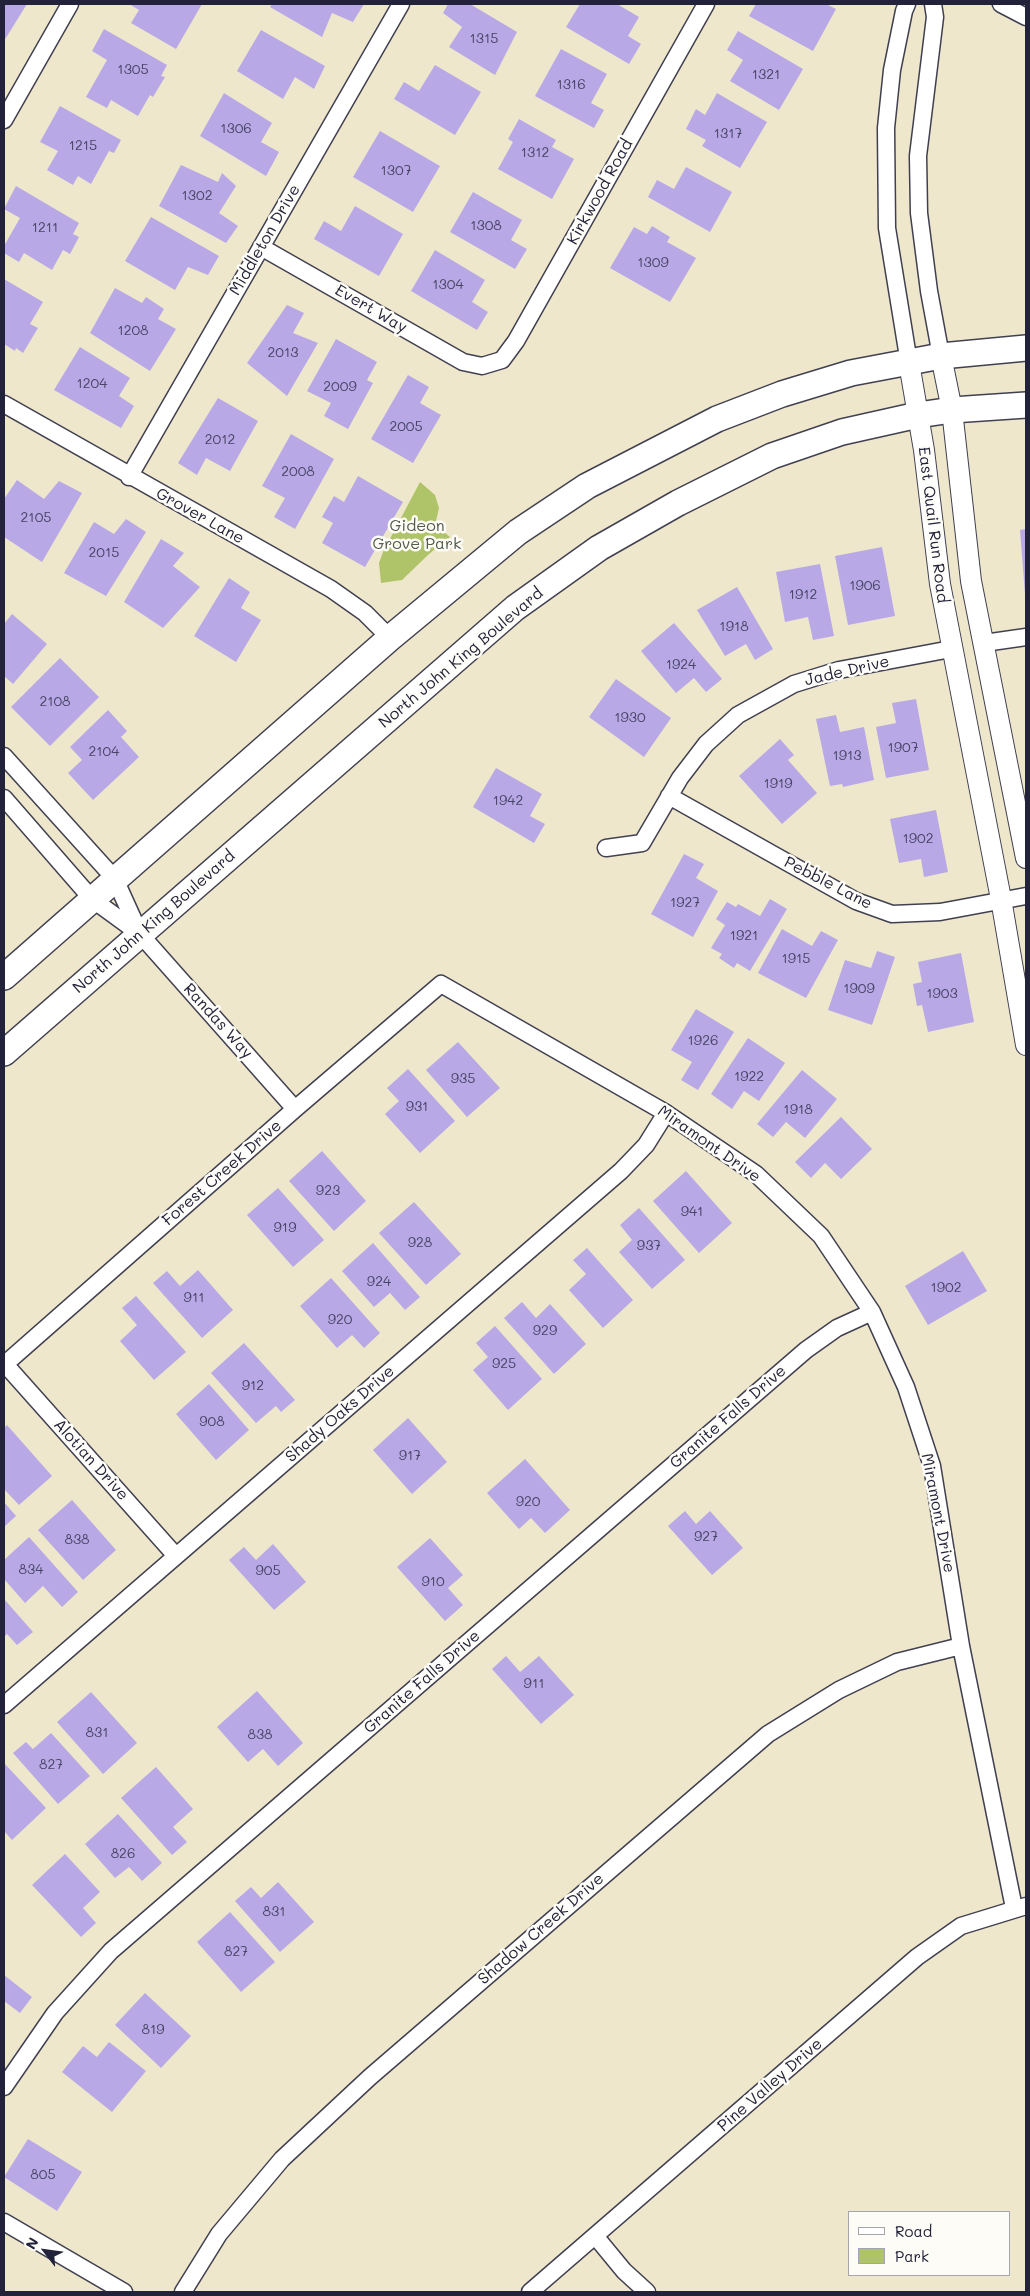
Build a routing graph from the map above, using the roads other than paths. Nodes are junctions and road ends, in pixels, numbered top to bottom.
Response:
1 (70, 4) edge
2 (401, 4) edge
3 (706, 4) edge
4 (908, 4) edge
5 (933, 4) edge
6 (1001, 4) edge
7 (1026, 17) edge
8 (4, 120) edge
9 (261, 247) junction
10 (1026, 348) edge
11 (941, 356) junction
12 (909, 363) junction
13 (482, 366) joint
14 (4, 404) edge
15 (1026, 405) edge
16 (952, 410) junction
17 (918, 415) junction
18 (129, 476) junction
19 (1026, 637) edge
20 (390, 638) junction
21 (984, 643) junction
22 (951, 649) junction
23 (4, 756) edge
24 (669, 796) junction
25 (4, 798) edge
26 (606, 848) dead end
27 (1026, 858) edge
28 (115, 879) junction
29 (1026, 896) edge
30 (92, 899) junction
31 (1001, 899) junction
32 (140, 934) junction
33 (4, 977) edge
34 (441, 984) joint
35 (1026, 1045) edge
36 (4, 1053) edge
37 (295, 1109) junction
38 (666, 1113) junction
39 (872, 1312) junction
40 (4, 1364) edge
41 (176, 1556) junction
42 (961, 1646) junction
43 (4, 1705) edge
44 (1020, 1907) edge
45 (4, 2087) edge
46 (4, 2222) edge
47 (596, 2237) junction
48 (119, 2290) edge
49 (183, 2292) edge
50 (530, 2292) edge
51 (647, 2292) edge

1 - 8 street
2 - 9 street, Middleton Drive
3 - 13 street, Kirkwood Road
4 - 12 street, East Quail Run Road
5 - 11 street, East Quail Run Road
6 - 7 street
9 - 13 street, Evert Way
9 - 18 street, Middleton Drive
10 - 11 main road
11 - 12 main road
11 - 16 street, East Quail Run Road
12 - 17 street, East Quail Run Road
12 - 20 main road
14 - 18 street, Grover Lane
15 - 16 main road, North John King Boulevard
16 - 17 main road, North John King Boulevard
16 - 21 street, East Quail Run Road
17 - 22 street, East Quail Run Road
17 - 32 main road, North John King Boulevard
18 - 20 street, Grover Lane
19 - 21 street
20 - 28 main road
21 - 27 street, East Quail Run Road
22 - 24 street, Jade Drive
22 - 31 street, East Quail Run Road
23 - 28 street, Randas Way
24 - 26 street, Jade Drive
24 - 31 street, Pebble Lane
25 - 30 street, Randas Way
28 - 30 main road
28 - 32 street, Randas Way
29 - 31 street, Pebble Lane
30 - 32 street, Randas Way
30 - 33 main road
31 - 35 street, East Quail Run Road
32 - 36 main road, North John King Boulevard
32 - 37 street, Randas Way
34 - 37 street, Forest Creek Drive
34 - 38 street, Miramont Drive
37 - 40 street, Forest Creek Drive
38 - 39 street, Miramont Drive
38 - 41 street, Shady Oaks Drive
39 - 42 street, Miramont Drive
39 - 45 street, Granite Falls Drive
40 - 41 street, Alotian Drive
41 - 43 street, Shady Oaks Drive
42 - 44 street, Miramont Drive
42 - 49 street, Shadow Creek Drive
44 - 47 street, Pine Valley Drive
46 - 48 street
47 - 50 street, Pine Valley Drive
47 - 51 street

